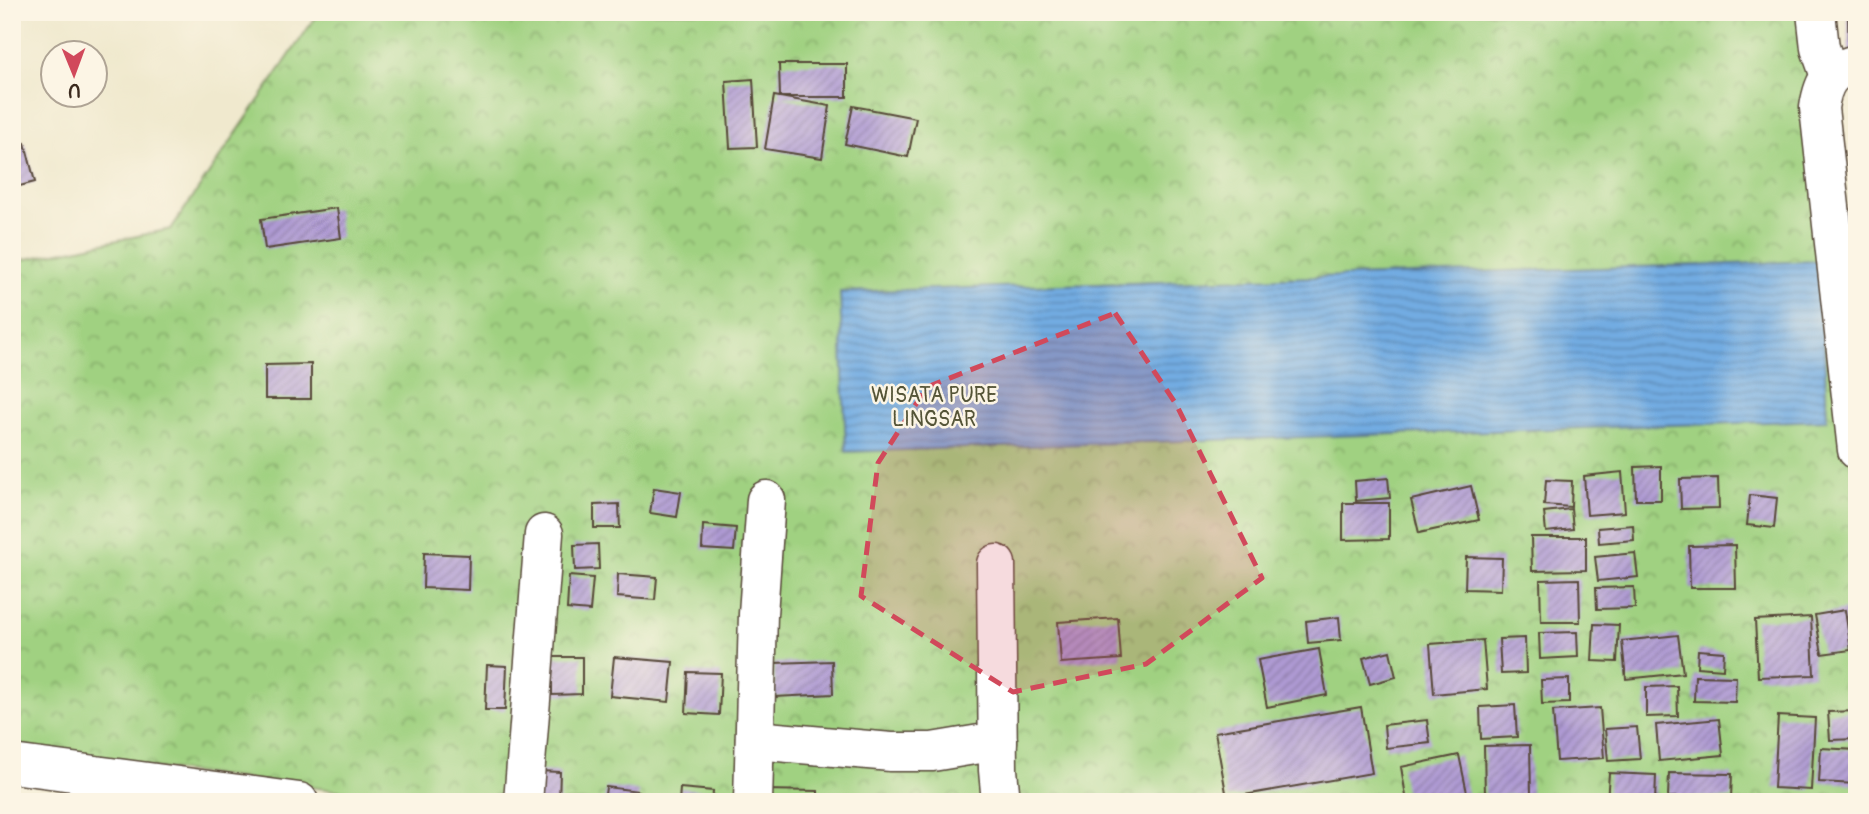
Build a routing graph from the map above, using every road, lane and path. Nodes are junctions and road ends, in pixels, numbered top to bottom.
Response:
1 (1816, 12) edge
2 (1843, 70) edge
3 (1857, 450) edge
4 (766, 500) dead end
5 (544, 534) dead end
6 (996, 564) dead end
7 (755, 740) junction
8 (998, 741) junction
9 (12, 764) edge
10 (299, 802) edge
11 (523, 802) edge
12 (753, 802) edge
13 (1001, 802) edge

1 - 2 street
2 - 3 street
4 - 7 street
5 - 11 street
6 - 8 street
7 - 8 street
7 - 12 street
8 - 13 street
9 - 10 street

